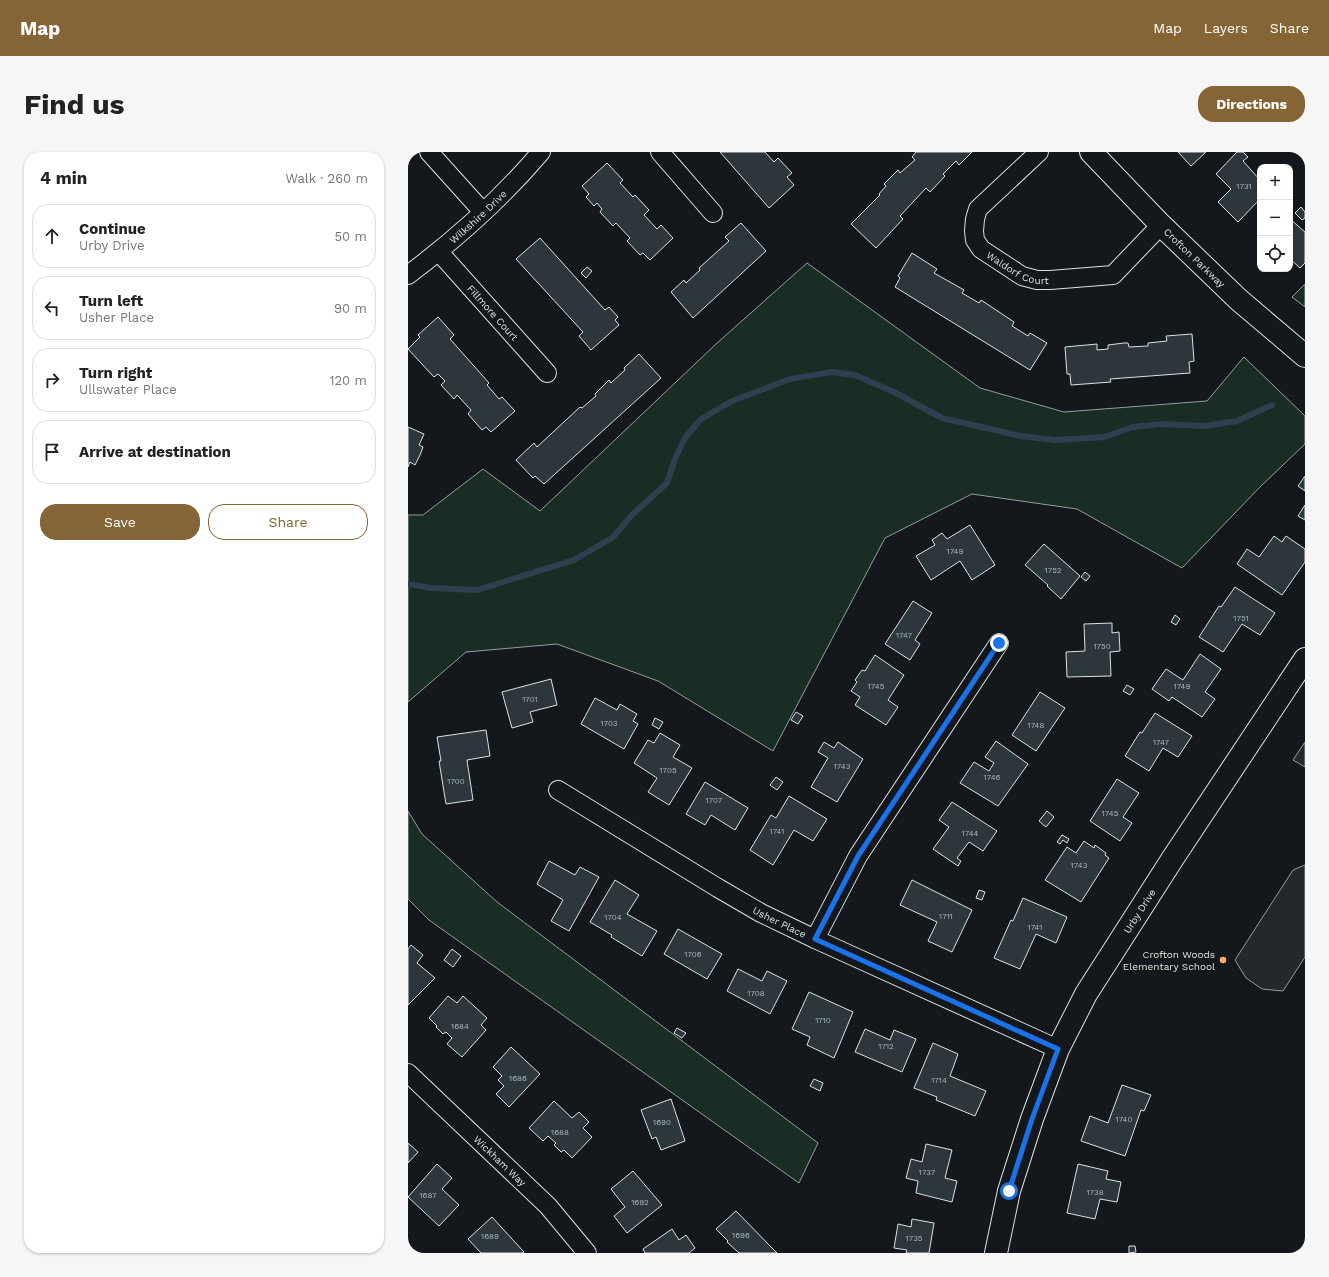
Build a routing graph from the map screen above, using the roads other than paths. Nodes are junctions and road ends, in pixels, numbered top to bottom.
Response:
1 (429, 152) edge
2 (541, 152) edge
3 (660, 152) edge
4 (1039, 152) edge
5 (1091, 152) edge
6 (483, 212) junction
7 (713, 213) dead end
8 (1161, 225) junction
9 (439, 252) junction
10 (408, 275) edge
11 (1305, 356) edge
12 (547, 372) dead end
13 (999, 643) dead end
14 (1305, 659) edge
15 (558, 790) dead end
16 (815, 939) junction
17 (1058, 1049) junction
18 (408, 1073) edge
19 (587, 1253) edge
20 (996, 1253) edge

1 - 6 street
2 - 6 street, Wilkshire Drive
3 - 7 street
4 - 8 street, Waldorf Court
5 - 8 street, Crofton Parkway
6 - 9 street, Wilkshire Drive
8 - 11 street, Crofton Parkway
9 - 10 street, Wilkshire Drive
9 - 12 street, Fillmore Court
13 - 16 street
14 - 17 street, Urby Drive
15 - 16 street, Usher Place
16 - 17 street, Usher Place
17 - 20 street, Urby Drive
18 - 19 street, Wickham Way

